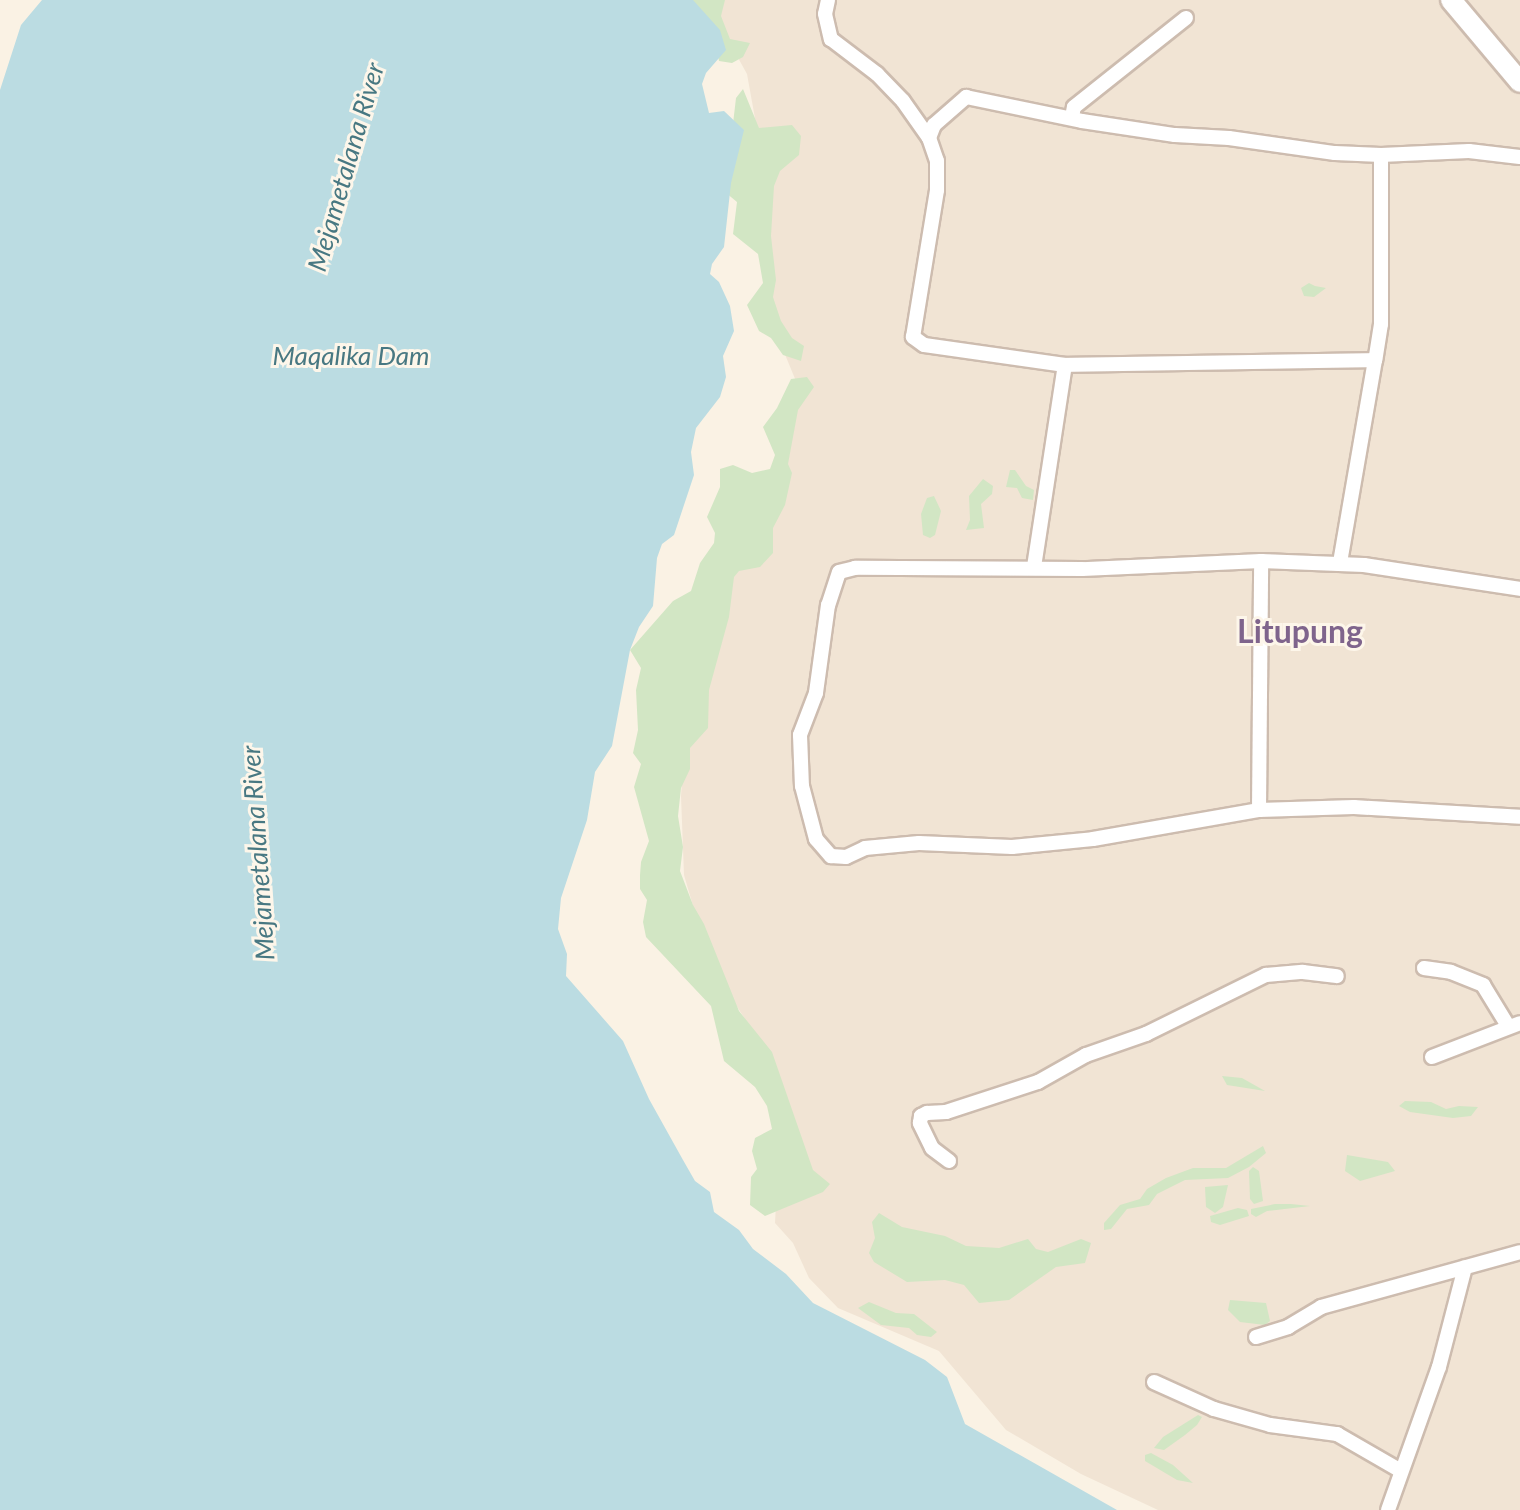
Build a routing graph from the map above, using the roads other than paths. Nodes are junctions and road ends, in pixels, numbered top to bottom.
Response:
1 (828, 0) edge
2 (1451, 0) edge
3 (1186, 18) dead end
4 (1520, 82) edge
5 (1072, 117) junction
6 (929, 138) junction
7 (1381, 155) junction
8 (1520, 157) edge
9 (1375, 360) junction
10 (1065, 365) junction
11 (1261, 561) junction
12 (1340, 563) junction
13 (1034, 567) junction
14 (1520, 589) edge
15 (1259, 810) junction
16 (1520, 817) edge
17 (1424, 968) dead end
18 (1337, 976) dead end
19 (1514, 1024) edge
20 (1432, 1057) dead end
21 (949, 1161) dead end
22 (1520, 1252) edge
23 (1465, 1267) junction
24 (1256, 1337) dead end
25 (1154, 1382) dead end
26 (1401, 1471) junction
27 (1388, 1510) edge

1 - 6 street
2 - 4 main road
3 - 5 street
5 - 6 street
5 - 7 street
6 - 10 street
7 - 8 street
7 - 9 street
9 - 10 street
9 - 12 street
10 - 13 street
11 - 12 street
11 - 13 street
11 - 15 street
12 - 14 street
13 - 15 street
15 - 16 street
17 - 19 street
18 - 21 street
19 - 20 street
22 - 23 street
23 - 24 street
23 - 26 street
25 - 26 street
26 - 27 street

